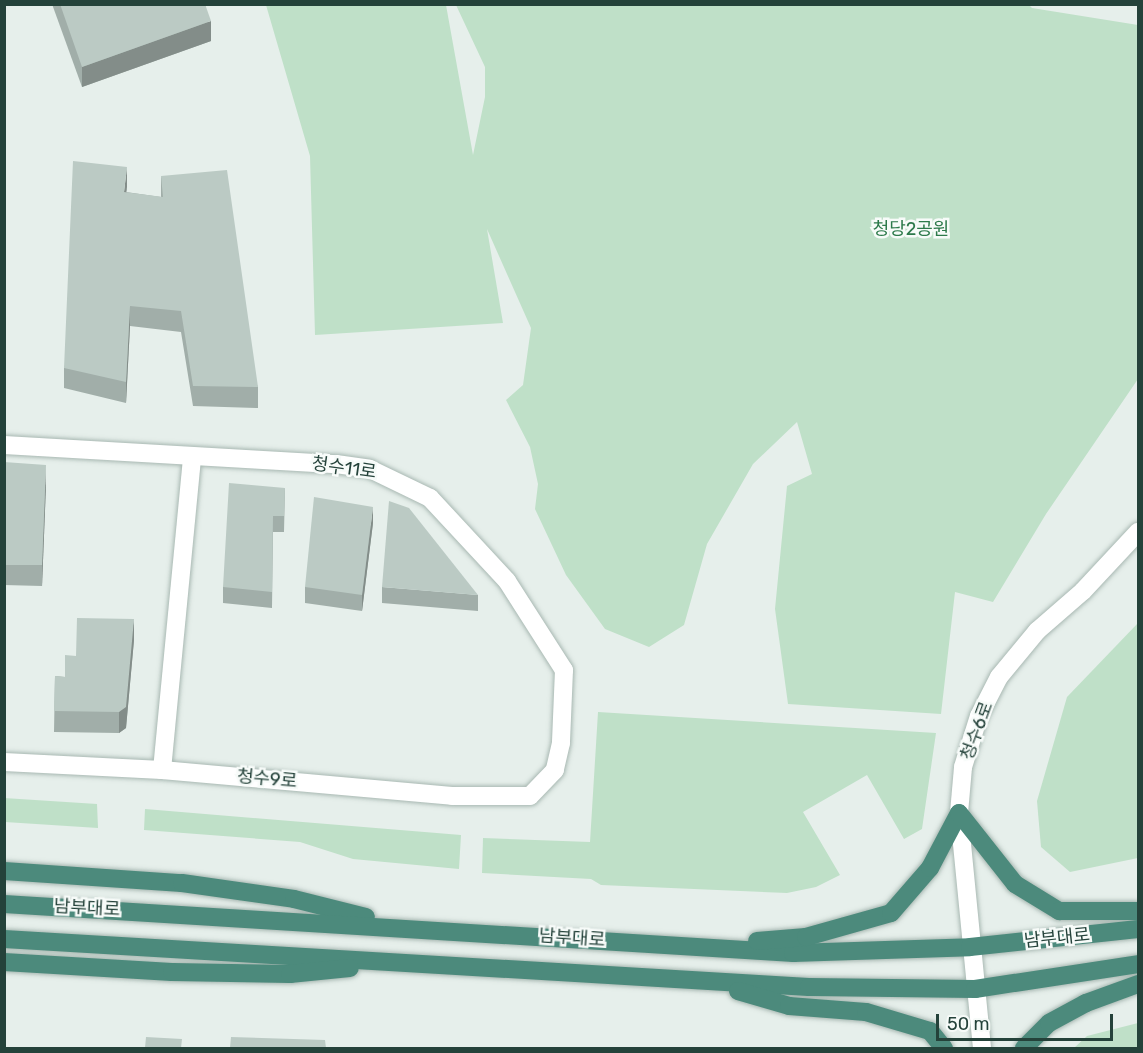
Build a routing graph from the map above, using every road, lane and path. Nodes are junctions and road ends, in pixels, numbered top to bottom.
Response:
1 (4, 445) edge
2 (192, 457) junction
3 (1138, 532) edge
4 (4, 762) edge
5 (162, 770) junction
6 (530, 796) joint
7 (959, 813) junction
8 (4, 871) edge
9 (4, 904) edge
10 (1138, 911) edge
11 (411, 928) junction
12 (1138, 929) edge
13 (4, 939) edge
14 (699, 946) junction
15 (970, 947) junction
16 (4, 962) edge
17 (409, 963) junction
18 (1138, 964) edge
19 (710, 983) junction
20 (1138, 984) edge
21 (975, 988) junction
22 (944, 1048) edge
23 (982, 1048) edge
24 (1024, 1048) edge

1 - 2 street, 청수11로
2 - 5 street
2 - 6 street, 청수11로
3 - 7 street, 청수6로
4 - 5 street, 청수9로
5 - 6 street, 청수9로
7 - 10 highway
7 - 14 highway
7 - 15 street, 청수6로
8 - 11 highway
9 - 11 highway, 남부대로
11 - 14 highway, 남부대로
12 - 15 highway, 남부대로
13 - 17 highway, 남부대로
14 - 15 highway, 남부대로
15 - 21 street, 청수6로
16 - 17 highway
17 - 19 highway, 남부대로
18 - 21 highway, 남부대로
19 - 21 highway, 남부대로
19 - 22 highway
20 - 24 highway
21 - 23 street

